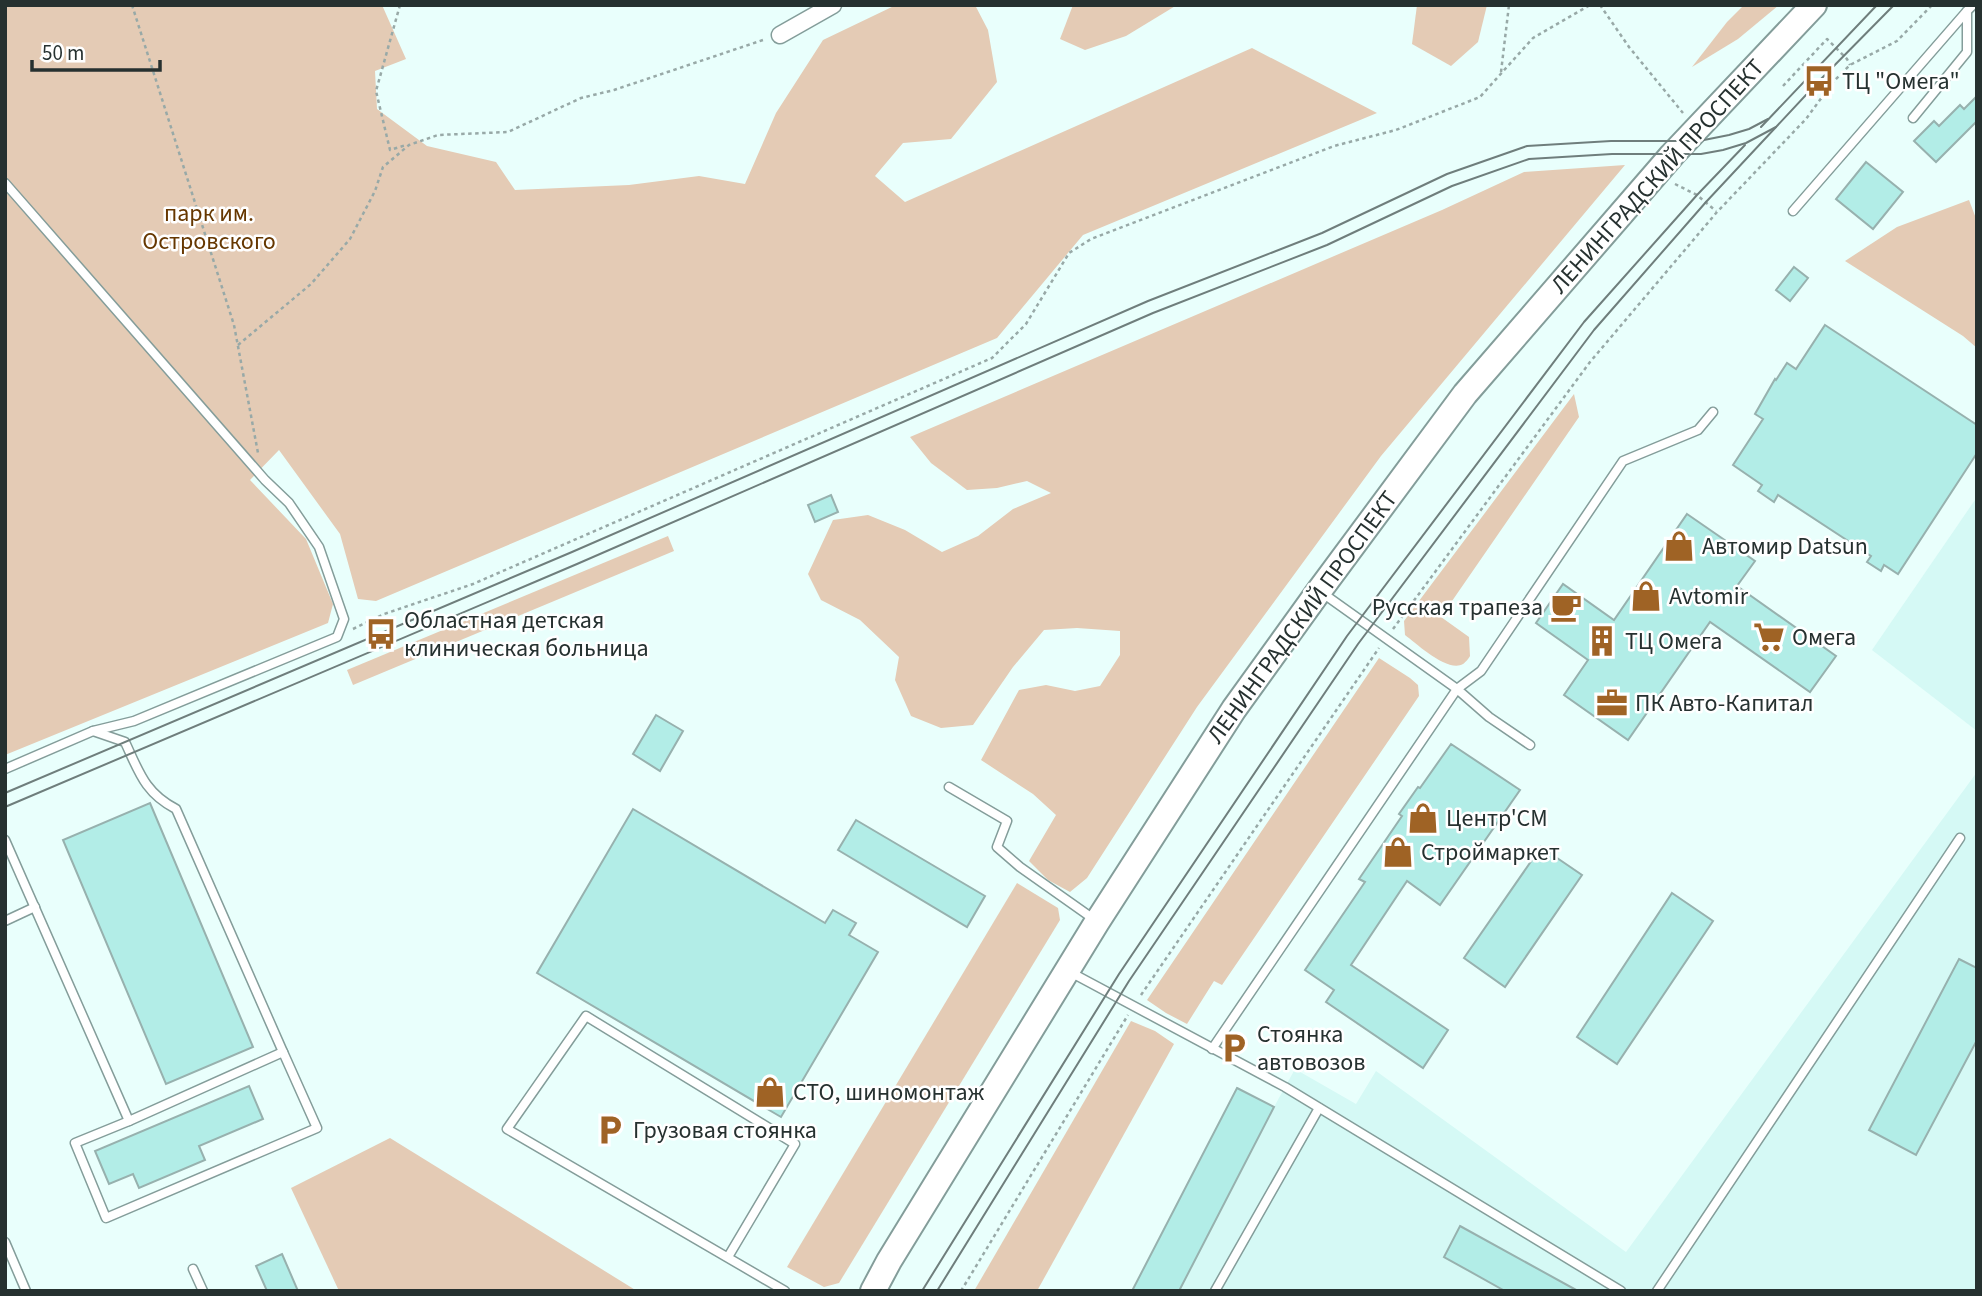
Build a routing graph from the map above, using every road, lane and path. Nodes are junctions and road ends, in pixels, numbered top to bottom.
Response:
1 (132, 5) edge
2 (400, 5) edge
3 (833, 5) edge
4 (1508, 5) edge
5 (1590, 5) edge
6 (1600, 5) edge
7 (1814, 5) edge
8 (1931, 5) edge
9 (1970, 8) edge
10 (780, 35) joint
11 (1850, 65) junction
12 (1501, 73) junction
13 (1783, 86) dead end
14 (1683, 113) dead end
15 (1913, 118) dead end
16 (409, 145) junction
17 (5, 183) edge
18 (1675, 184) dead end
19 (1793, 211) dead end
20 (1717, 212) junction
21 (237, 345) junction
22 (1713, 412) dead end
23 (265, 480) junction
24 (1319, 591) junction
25 (337, 637) junction
26 (1386, 638) junction
27 (1457, 689) junction
28 (93, 730) junction
29 (1530, 745) dead end
30 (5, 769) edge
31 (949, 787) dead end
32 (1960, 838) dead end
33 (5, 840) edge
34 (35, 907) junction
35 (5, 921) edge
36 (1097, 922) junction
37 (1067, 971) junction
38 (1133, 1006) junction
39 (1212, 1049) junction
40 (283, 1052) junction
41 (1319, 1108) junction
42 (129, 1121) junction
43 (5, 1242) edge
44 (728, 1257) junction
45 (193, 1269) dead end
46 (26, 1291) edge
47 (203, 1291) edge
48 (785, 1291) edge
49 (873, 1291) edge
50 (961, 1291) edge
51 (1214, 1291) edge
52 (1621, 1291) edge
53 (1657, 1291) edge

1 - 21 path
2 - 16 path
3 - 10 street
4 - 12 path
5 - 12 path
6 - 14 path
7 - 24 main road, ЛЕНИНГРАДСКИЙ ПРОСПЕКТ
8 - 11 path
9 - 15 lane
9 - 19 lane
10 - 16 path
11 - 13 path
11 - 20 path
12 - 25 path
16 - 21 path
17 - 23 lane
18 - 20 path
20 - 26 path
21 - 23 path
22 - 27 lane
23 - 25 lane
24 - 26 lane
24 - 36 main road, ЛЕНИНГРАДСКИЙ ПРОСПЕКТ
25 - 28 lane
26 - 27 lane
26 - 38 path
27 - 29 lane
27 - 39 lane
28 - 30 lane
28 - 40 lane
31 - 36 lane
32 - 53 lane
33 - 34 lane
34 - 35 lane
34 - 42 lane
36 - 37 main road, ЛЕНИНГРАДСКИЙ ПРОСПЕКТ
37 - 38 lane
37 - 49 main road, ЛЕНИНГРАДСКИЙ ПРОСПЕКТ
38 - 39 lane
38 - 50 path
39 - 41 lane
40 - 42 lane
40 - 42 lane
41 - 51 lane
41 - 52 lane
43 - 46 lane
44 - 44 lane
44 - 48 lane
45 - 47 lane

